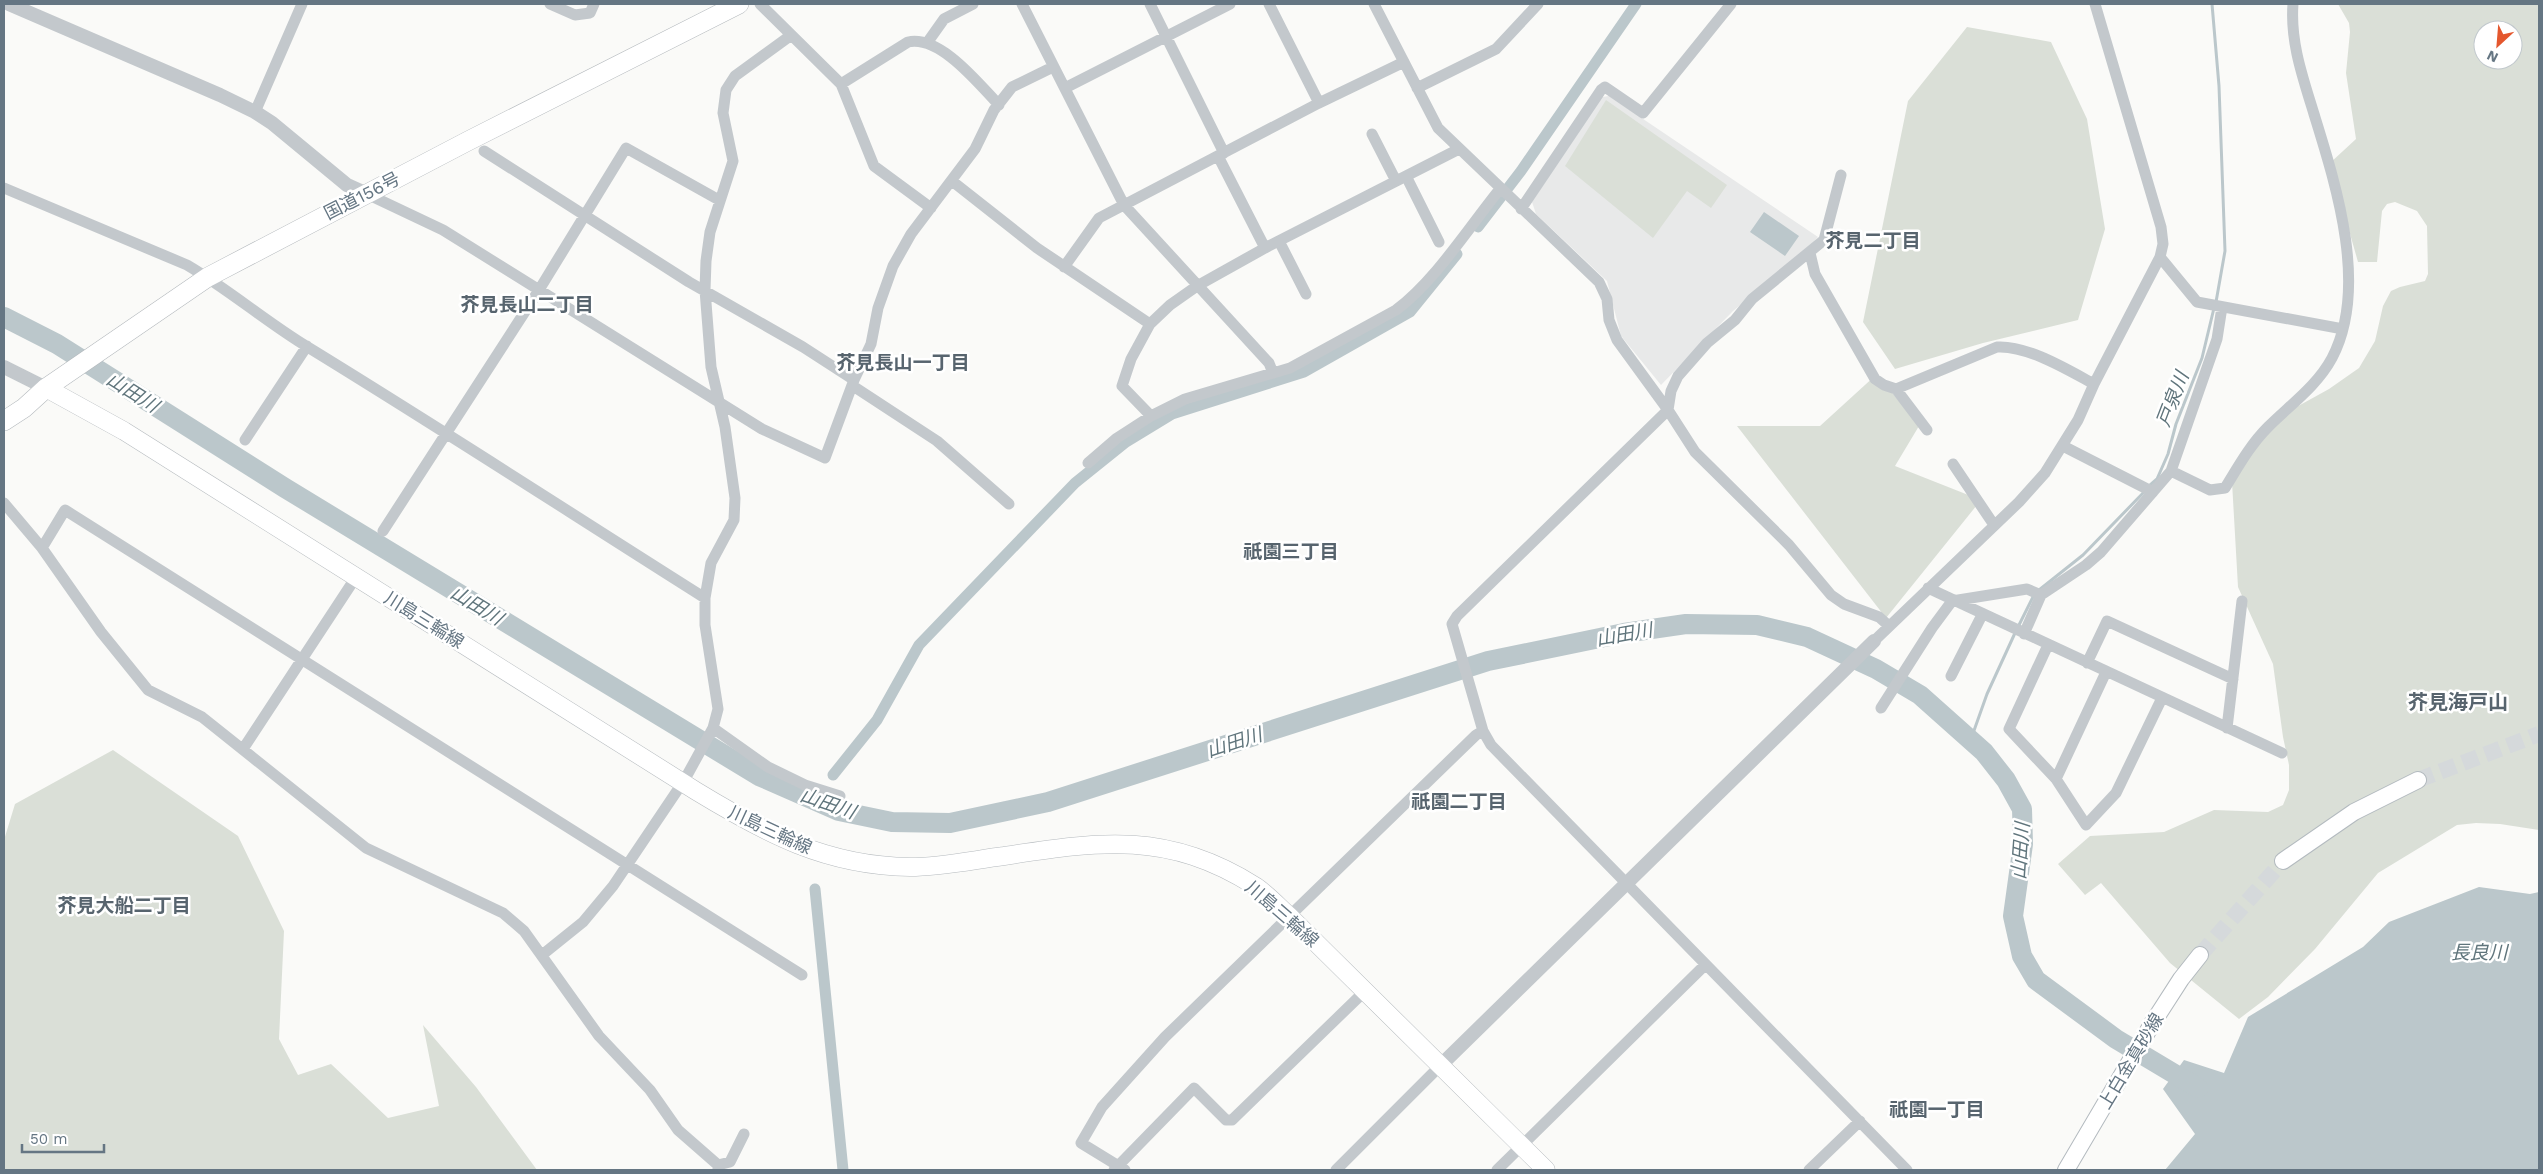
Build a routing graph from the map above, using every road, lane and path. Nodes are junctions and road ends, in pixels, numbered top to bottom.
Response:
1 (9, 4) edge
2 (302, 4) edge
3 (550, 4) edge
4 (594, 4) edge
5 (739, 4) edge
6 (760, 4) edge
7 (973, 4) edge
8 (1022, 4) edge
9 (1150, 4) edge
10 (1230, 4) edge
11 (1269, 4) edge
12 (1374, 4) edge
13 (1538, 4) edge
14 (1731, 4) edge
15 (2095, 4) edge
16 (2293, 4) edge
17 (790, 36) junction
18 (1166, 36) junction
19 (927, 42) junction
20 (1404, 62) junction
21 (1053, 67) junction
22 (841, 84) junction
23 (1065, 88) junction
24 (1416, 88) junction
25 (1319, 103) junction
26 (998, 104) junction
27 (255, 112) junction
28 (1372, 134) dead end
29 (1458, 149) junction
30 (484, 151) dead end
31 (1221, 154) junction
32 (1841, 175) dead end
33 (1401, 179) junction
34 (952, 181) junction
35 (4, 188) edge
36 (1500, 189) junction
37 (367, 194) junction
38 (719, 200) junction
39 (1124, 205) junction
40 (931, 208) junction
41 (1520, 209) junction
42 (585, 215) junction
43 (1279, 241) junction
44 (1439, 242) dead end
45 (1265, 248) junction
46 (1810, 253) junction
47 (2160, 257) junction
48 (1064, 267) junction
49 (208, 277) junction
50 (1197, 286) junction
51 (539, 290) junction
52 (705, 290) junction
53 (1306, 294) dead end
54 (2216, 306) junction
55 (1150, 324) junction
56 (2343, 329) junction
57 (307, 346) junction
58 (4, 367) edge
59 (1273, 373) junction
60 (854, 383) junction
61 (2094, 384) junction
62 (46, 388) junction
63 (1896, 388) junction
64 (718, 402) junction
65 (1668, 410) junction
66 (1151, 416) junction
67 (4, 421) edge
68 (1928, 430) dead end
69 (446, 434) junction
70 (245, 440) dead end
71 (2062, 446) junction
72 (1088, 463) dead end
73 (1953, 464) dead end
74 (2171, 471) junction
75 (2153, 492) junction
76 (4, 503) edge
77 (1009, 504) dead end
78 (1994, 526) junction
79 (383, 531) dead end
80 (42, 548) junction
81 (356, 577) junction
82 (1928, 588) junction
83 (2036, 593) junction
84 (705, 598) junction
85 (1952, 601) junction
86 (2242, 601) dead end
87 (1982, 615) junction
88 (1889, 626) junction
89 (2017, 631) junction
90 (1874, 641) joint
91 (2048, 645) junction
92 (300, 659) junction
93 (2086, 663) junction
94 (2106, 672) junction
95 (1952, 676) dead end
96 (2233, 680) junction
97 (2162, 698) junction
98 (1883, 704) dead end
99 (2227, 728) junction
100 (712, 731) junction
101 (1483, 732) junction
102 (243, 749) junction
103 (2282, 754) dead end
104 (2056, 779) junction
105 (684, 780) junction
106 (2418, 780) tunnel mouth
107 (840, 796) dead end
108 (2284, 861) tunnel mouth
109 (628, 865) junction
110 (1628, 885) junction
111 (1289, 916) junction
112 (2200, 955) tunnel mouth
113 (542, 956) junction
114 (1705, 965) junction
115 (802, 975) dead end
116 (1365, 991) junction
117 (1440, 1066) junction
118 (1860, 1121) junction
119 (744, 1134) dead end
120 (1522, 1146) junction
121 (1345, 1162) junction
122 (718, 1168) edge
123 (1119, 1169) edge
124 (1336, 1170) edge
125 (1353, 1170) edge
126 (1497, 1170) edge
127 (1546, 1170) edge
128 (1809, 1170) edge
129 (1907, 1170) edge
130 (2066, 1170) edge

1 - 27 street
2 - 27 street
3 - 4 street
5 - 37 highway, 国道156号
6 - 17 street
7 - 19 street
8 - 21 street
9 - 18 street
10 - 18 street
11 - 25 street
12 - 20 street
13 - 24 street
14 - 41 street
15 - 47 street
16 - 56 street
17 - 22 street
17 - 38 street
18 - 23 street
18 - 31 street
19 - 22 street
19 - 26 street
20 - 24 street
20 - 25 street
21 - 23 street
21 - 26 street
22 - 40 street
23 - 39 street
24 - 29 street
25 - 31 street
26 - 34 street
27 - 37 street
28 - 33 street
29 - 33 street
29 - 36 street
30 - 42 street
31 - 39 street
31 - 45 street
32 - 46 street
33 - 43 street
33 - 44 street
34 - 40 street
34 - 48 street
35 - 49 street
36 - 41 street
36 - 59 street
37 - 49 highway, 国道156号
37 - 51 street
38 - 42 street
38 - 52 street
39 - 48 street
39 - 50 street
40 - 60 street
41 - 65 street
42 - 51 street
42 - 52 street
43 - 45 street
43 - 53 street
45 - 50 street
46 - 63 street
46 - 65 street
47 - 54 street
47 - 61 street
48 - 55 street
49 - 57 street
49 - 62 highway, 国道156号
50 - 55 street
50 - 59 street
51 - 64 street
51 - 69 street
52 - 60 street
52 - 64 street
54 - 56 street
54 - 74 street
55 - 66 street
56 - 74 street
57 - 69 street
57 - 70 street
58 - 62 street
59 - 66 street
60 - 64 street
60 - 77 street
61 - 63 street
61 - 71 street
62 - 67 highway, 国道156号
62 - 81 main road, 川島三輪線
63 - 68 street
64 - 84 street
65 - 88 street
65 - 101 street
66 - 72 street
69 - 79 street
69 - 84 street
71 - 75 street
71 - 78 street
73 - 78 street
74 - 75 street
75 - 83 street
76 - 80 street
78 - 82 street
80 - 92 street
80 - 102 street
81 - 92 street
81 - 105 main road, 川島三輪線
82 - 85 street
82 - 88 street
83 - 85 street
83 - 89 street
84 - 100 street
85 - 87 street
85 - 98 street
86 - 96 street
87 - 89 street
87 - 95 street
88 - 90 street
89 - 91 street
90 - 110 street
91 - 93 street
91 - 104 street
92 - 102 street
92 - 109 street
93 - 94 street
93 - 96 street
94 - 97 street
94 - 104 street
96 - 99 street
97 - 99 street
97 - 104 street
99 - 103 street
100 - 105 street
100 - 107 street
101 - 110 street
101 - 111 street
102 - 113 street
105 - 109 street
105 - 111 main road, 川島三輪線
106 - 108 main road
109 - 113 street
109 - 115 street
110 - 114 street
110 - 117 street
111 - 116 main road, 川島三輪線
111 - 123 street
112 - 130 main road, 上白金真砂線
113 - 122 street
114 - 118 street
114 - 120 street
116 - 117 main road, 川島三輪線
116 - 123 street
117 - 120 main road, 川島三輪線
117 - 121 street
118 - 128 street
118 - 129 street
119 - 122 street
120 - 126 street
120 - 127 main road, 川島三輪線
121 - 124 street
121 - 125 street

